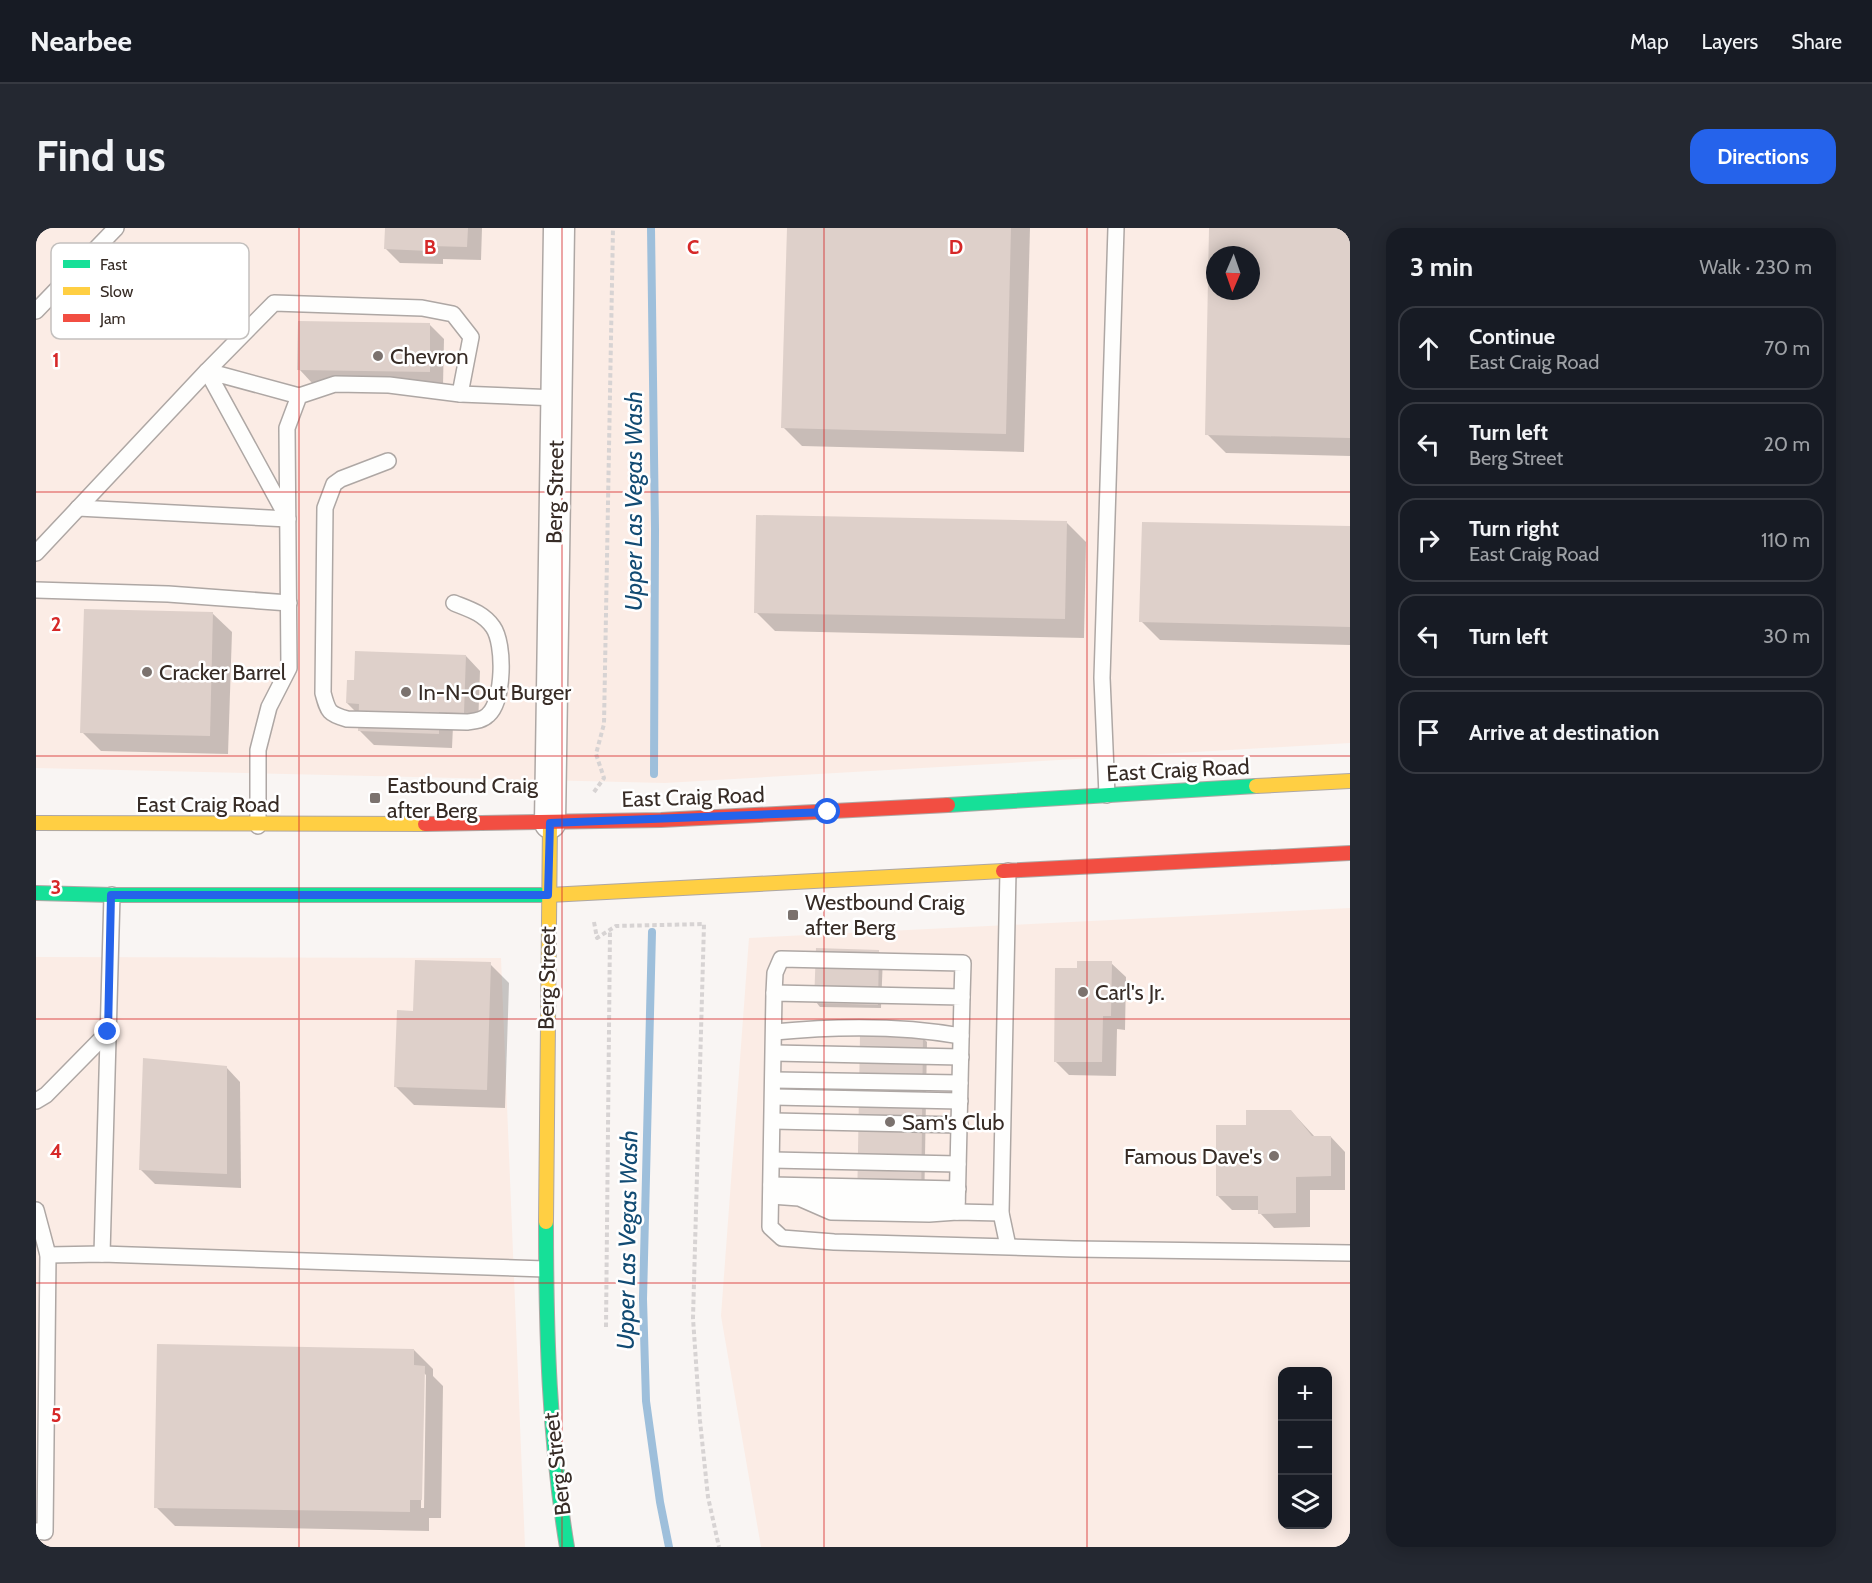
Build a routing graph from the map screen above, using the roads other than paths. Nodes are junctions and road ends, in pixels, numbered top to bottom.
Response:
1 (116, 228) edge
2 (559, 228) edge
3 (1116, 228) edge
4 (102, 243) edge
5 (51, 295) edge
6 (36, 311) edge
7 (249, 328) edge
8 (239, 339) edge
9 (207, 371) junction
10 (460, 394) junction
11 (299, 396) junction
12 (557, 398) junction
13 (388, 461) dead end
14 (78, 508) junction
15 (288, 519) junction
16 (36, 553) edge
17 (36, 590) edge
18 (288, 603) junction
19 (454, 603) dead end
20 (1350, 782) edge
21 (1107, 795) junction
22 (36, 823) edge
23 (550, 823) junction
24 (258, 826) junction
25 (1350, 853) edge
26 (1008, 871) junction
27 (36, 893) edge
28 (111, 895) junction
29 (548, 895) junction
30 (774, 993) junction
31 (962, 997) junction
32 (108, 1032) junction
33 (774, 1032) junction
34 (961, 1034) junction
35 (774, 1053) junction
36 (961, 1057) junction
37 (774, 1080) junction
38 (960, 1083) junction
39 (774, 1097) junction
40 (36, 1101) edge
41 (960, 1101) junction
42 (773, 1121) junction
43 (960, 1125) junction
44 (772, 1160) junction
45 (958, 1164) junction
46 (771, 1190) junction
47 (957, 1200) junction
48 (36, 1210) edge
49 (1002, 1213) junction
50 (1008, 1246) junction
51 (1350, 1253) edge
52 (102, 1254) junction
53 (48, 1255) junction
54 (546, 1269) junction
55 (36, 1531) edge
56 (567, 1547) edge

1 - 4 lane
2 - 12 street, Berg Street
3 - 21 lane
5 - 6 lane
7 - 10 lane
8 - 9 lane
9 - 11 lane
9 - 14 lane
9 - 15 lane
10 - 11 lane
10 - 12 lane
11 - 15 lane
12 - 23 street, Berg Street
13 - 19 lane
14 - 15 lane
14 - 16 lane
15 - 18 lane
17 - 18 lane
18 - 24 lane
20 - 21 main road, East Craig Road
21 - 23 main road, East Craig Road
22 - 24 main road, East Craig Road
23 - 24 main road, East Craig Road
23 - 29 main road, Berg Street
25 - 26 main road
26 - 29 main road
26 - 49 lane
27 - 28 main road
28 - 29 main road
28 - 32 lane
29 - 54 main road, Berg Street
30 - 31 lane
30 - 31 lane
30 - 33 lane
31 - 34 lane
32 - 40 lane
32 - 52 lane
33 - 34 lane
33 - 35 lane
34 - 36 lane
35 - 36 lane
35 - 37 lane
36 - 38 lane
37 - 38 lane
37 - 39 lane
38 - 41 lane
39 - 41 lane
39 - 42 lane
41 - 43 lane
42 - 43 lane
42 - 44 lane
43 - 45 lane
44 - 45 lane
44 - 46 lane
45 - 47 lane
46 - 47 lane
46 - 47 lane
46 - 50 lane
47 - 49 lane
48 - 53 lane
49 - 50 lane
50 - 51 lane
52 - 53 lane
52 - 54 lane
53 - 55 lane
54 - 56 main road, Berg Street

